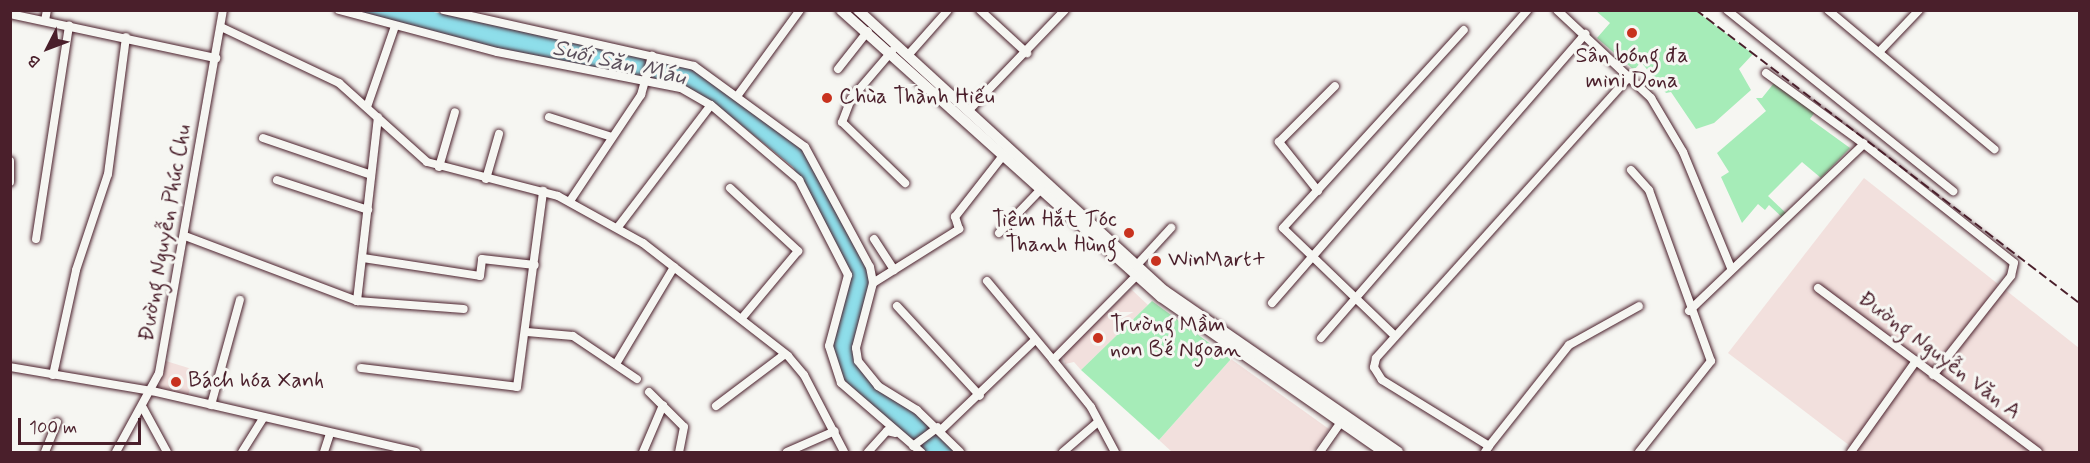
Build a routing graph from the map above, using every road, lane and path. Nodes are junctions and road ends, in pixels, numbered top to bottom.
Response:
1 (47, 10) edge
2 (223, 10) edge
3 (339, 10) edge
4 (444, 10) edge
5 (800, 10) edge
6 (841, 10) edge
7 (948, 10) edge
8 (981, 10) edge
9 (1528, 10) edge
10 (1557, 10) edge
11 (1727, 10) edge
12 (1828, 10) edge
13 (1918, 10) edge
14 (858, 11) edge
15 (1063, 11) edge
16 (10, 14) edge
17 (45, 21) junction
18 (69, 26) junction
19 (395, 26) junction
20 (221, 27) junction
21 (868, 30) junction
22 (1464, 30) dead end
23 (1585, 34) junction
24 (126, 37) junction
25 (892, 51) junction
26 (1880, 51) junction
27 (910, 53) junction
28 (1027, 53) junction
29 (651, 56) junction
30 (216, 58) junction
31 (838, 69) dead end
32 (1766, 73) dead end
33 (1630, 76) junction
34 (645, 83) junction
35 (1335, 86) dead end
36 (738, 95) junction
37 (711, 105) junction
38 (367, 107) junction
39 (970, 109) junction
40 (455, 112) dead end
41 (378, 117) junction
42 (549, 117) dead end
43 (499, 134) dead end
44 (263, 138) dead end
45 (612, 138) junction
46 (1864, 144) junction
47 (1994, 149) dead end
48 (1005, 153) junction
49 (10, 161) edge
50 (439, 167) junction
51 (1631, 170) dead end
52 (369, 174) junction
53 (486, 179) junction
54 (277, 180) dead end
55 (10, 182) edge
56 (905, 183) dead end
57 (730, 188) dead end
58 (1042, 188) junction
59 (543, 191) junction
60 (1318, 191) junction
61 (1953, 191) dead end
62 (570, 201) junction
63 (368, 210) junction
64 (618, 227) junction
65 (1172, 228) dead end
66 (999, 233) dead end
67 (185, 236) junction
68 (36, 239) dead end
69 (874, 239) dead end
70 (363, 258) junction
71 (1313, 258) junction
72 (535, 265) junction
73 (675, 267) junction
74 (1731, 268) junction
75 (894, 270) junction
76 (1136, 271) junction
77 (987, 281) dead end
78 (873, 283) junction
79 (1818, 288) dead end
80 (1354, 298) junction
81 (240, 300) dead end
82 (357, 301) junction
83 (1272, 303) dead end
84 (897, 306) dead end
85 (1639, 306) dead end
86 (464, 309) dead end
87 (1689, 311) junction
88 (742, 318) junction
89 (527, 332) junction
90 (1394, 335) junction
91 (1321, 338) dead end
92 (1035, 340) junction
93 (785, 354) junction
94 (1053, 360) junction
95 (1916, 361) junction
96 (616, 364) junction
97 (10, 367) edge
98 (361, 368) dead end
99 (53, 375) junction
100 (1933, 375) junction
101 (637, 379) dead end
102 (152, 391) junction
103 (649, 392) dead end
104 (980, 396) junction
105 (211, 405) junction
106 (663, 405) junction
107 (716, 406) dead end
108 (143, 408) junction
109 (262, 418) junction
110 (57, 422) dead end
111 (1098, 422) junction
112 (1340, 423) junction
113 (939, 429) junction
114 (835, 431) junction
115 (330, 433) junction
116 (1487, 449) edge
117 (919, 450) edge
118 (404, 451) edge
119 (45, 453) edge
120 (116, 453) edge
121 (167, 453) edge
122 (242, 453) edge
123 (324, 453) edge
124 (416, 453) edge
125 (643, 453) edge
126 (680, 453) edge
127 (787, 453) edge
128 (844, 453) edge
129 (868, 453) edge
130 (960, 453) edge
131 (1063, 453) edge
132 (1114, 453) edge
133 (1320, 453) edge
134 (1384, 453) edge
135 (1398, 453) edge
136 (1639, 453) edge
137 (1851, 453) edge
138 (2038, 453) edge

1 - 17 street
2 - 20 street, Đường Nguyễn Phúc Chu
3 - 19 street
4 - 29 street
5 - 36 street
6 - 21 main road
7 - 27 street
8 - 28 street
9 - 71 street
10 - 23 street
11 - 61 street
12 - 26 street
13 - 26 street
14 - 27 main road
15 - 28 street
16 - 17 street
17 - 18 street
18 - 24 street
18 - 68 street
19 - 34 street
19 - 38 street
20 - 30 street, Đường Nguyễn Phúc Chu
20 - 38 street
21 - 25 main road
21 - 31 street
22 - 60 street
23 - 33 street
23 - 80 street
24 - 30 street
24 - 99 street
25 - 48 main road
25 - 56 street
26 - 47 street
27 - 39 main road
28 - 39 street
29 - 34 street
29 - 36 street
30 - 67 street, Đường Nguyễn Phúc Chu
32 - 46 street
33 - 74 street
33 - 90 street
34 - 37 street
34 - 45 street
35 - 60 street
36 - 78 street
37 - 64 street
37 - 117 street
38 - 41 street
39 - 76 main road
40 - 50 street
41 - 50 street
41 - 52 street
42 - 45 street
43 - 53 street
44 - 52 street
45 - 62 street
46 - 74 street
46 - 100 street
48 - 58 main road
48 - 75 street
49 - 55 street
50 - 53 street
51 - 87 street
52 - 63 street
53 - 59 street
54 - 63 street
57 - 88 street
58 - 66 street
58 - 76 main road
59 - 62 street
59 - 72 street
60 - 71 street
62 - 64 street
63 - 70 street
64 - 73 street
65 - 76 street
67 - 82 street
67 - 102 street, Đường Nguyễn Phúc Chu
69 - 75 street
70 - 72 street
70 - 82 street
71 - 80 street
71 - 83 street
72 - 89 street
73 - 88 street
73 - 96 street
74 - 87 street
75 - 78 street
76 - 94 street
76 - 112 main road
76 - 135 main road
77 - 92 street
78 - 113 street
79 - 95 street, Đường Nguyễn Văn A
80 - 90 street
80 - 91 street
81 - 105 street
82 - 86 street
84 - 104 street
85 - 116 street
87 - 136 street
88 - 93 street
89 - 96 street
89 - 98 street
90 - 116 street
92 - 94 street
92 - 104 street
93 - 107 street
93 - 114 street
94 - 111 street
95 - 100 street, Đường Nguyễn Văn A
95 - 137 street
96 - 101 street
97 - 99 street
99 - 102 street
100 - 138 street, Đường Nguyễn Văn A
102 - 105 street
102 - 108 street, Đường Nguyễn Phúc Chu
103 - 106 street
104 - 113 street
105 - 109 street
106 - 125 street
106 - 126 street
108 - 120 street, Đường Nguyễn Phúc Chu
108 - 121 street
109 - 115 street
109 - 122 street
110 - 119 street
111 - 131 street
111 - 132 street
112 - 133 street
112 - 134 main road
113 - 117 street
113 - 130 street
114 - 127 street
114 - 128 street
115 - 118 street
115 - 123 street
117 - 129 street
118 - 124 street

